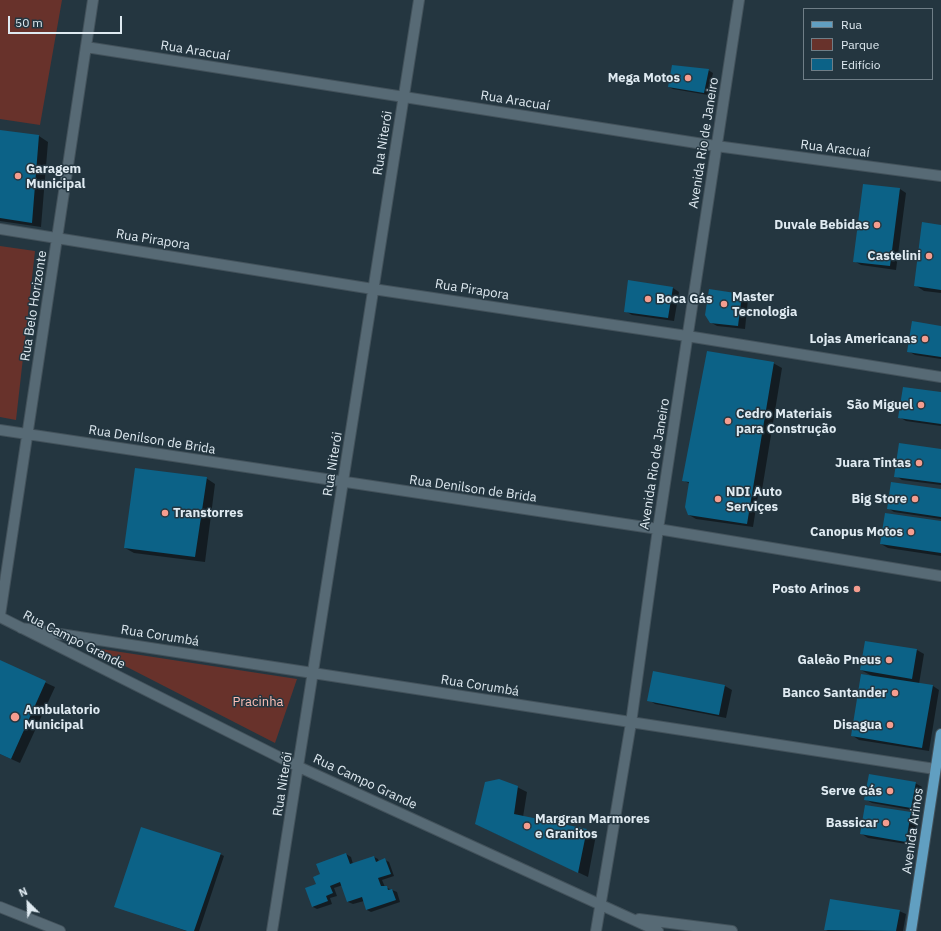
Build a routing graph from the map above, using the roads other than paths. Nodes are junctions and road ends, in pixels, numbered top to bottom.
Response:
1 (93, 0) edge
2 (419, 0) edge
3 (739, 0) edge
4 (86, 47) junction
5 (404, 97) junction
6 (716, 146) junction
7 (941, 176) edge
8 (0, 229) edge
9 (57, 237) junction
10 (374, 289) junction
11 (687, 336) junction
12 (941, 377) edge
13 (0, 430) edge
14 (27, 434) junction
15 (343, 482) junction
16 (658, 529) junction
17 (941, 576) edge
18 (0, 616) edge
19 (21, 628) junction
20 (314, 673) junction
21 (631, 723) junction
22 (941, 734) edge
23 (299, 767) junction
24 (935, 769) junction
25 (600, 905) junction
26 (0, 906) edge
27 (630, 918) junction
28 (60, 931) edge
29 (272, 931) edge
30 (596, 931) edge
31 (658, 931) edge
32 (732, 931) edge
33 (911, 931) edge

1 - 4 street, Rua Belo Horizonte
2 - 5 street, Rua Niterói
3 - 6 street, Avenida Rio de Janeiro
4 - 5 street, Rua Aracuaí
4 - 9 street, Rua Belo Horizonte
5 - 6 street, Rua Aracuaí
5 - 10 street, Rua Niterói
6 - 7 street, Rua Aracuaí
6 - 11 street, Avenida Rio de Janeiro
8 - 9 street, Rua Pirapora
9 - 10 street, Rua Pirapora
9 - 14 street, Rua Belo Horizonte
10 - 11 street, Rua Pirapora
10 - 15 street, Rua Niterói
11 - 12 street, Rua Pirapora
11 - 16 street, Avenida Rio de Janeiro
13 - 14 street, Rua Denilson de Brida
14 - 15 street, Rua Denilson de Brida
14 - 18 street, Rua Belo Horizonte
15 - 16 street, Rua Denilson de Brida
15 - 20 street, Rua Niterói
16 - 17 street, Rua Denilson de Brida
16 - 21 street, Avenida Rio de Janeiro
18 - 19 street, Rua Campo Grande
19 - 20 street, Rua Corumbá
19 - 23 street, Rua Campo Grande
20 - 21 street, Rua Corumbá
20 - 23 street, Rua Niterói
21 - 24 street, Rua Corumbá
21 - 25 street, Avenida Rio de Janeiro
22 - 24 main road, Avenida Arinos
23 - 25 street, Rua Campo Grande
23 - 29 street, Rua Niterói
24 - 33 main road, Avenida Arinos
25 - 27 street, Rua Campo Grande
25 - 30 street, Avenida Rio de Janeiro
26 - 28 street
27 - 31 street, Rua Campo Grande
27 - 32 street

